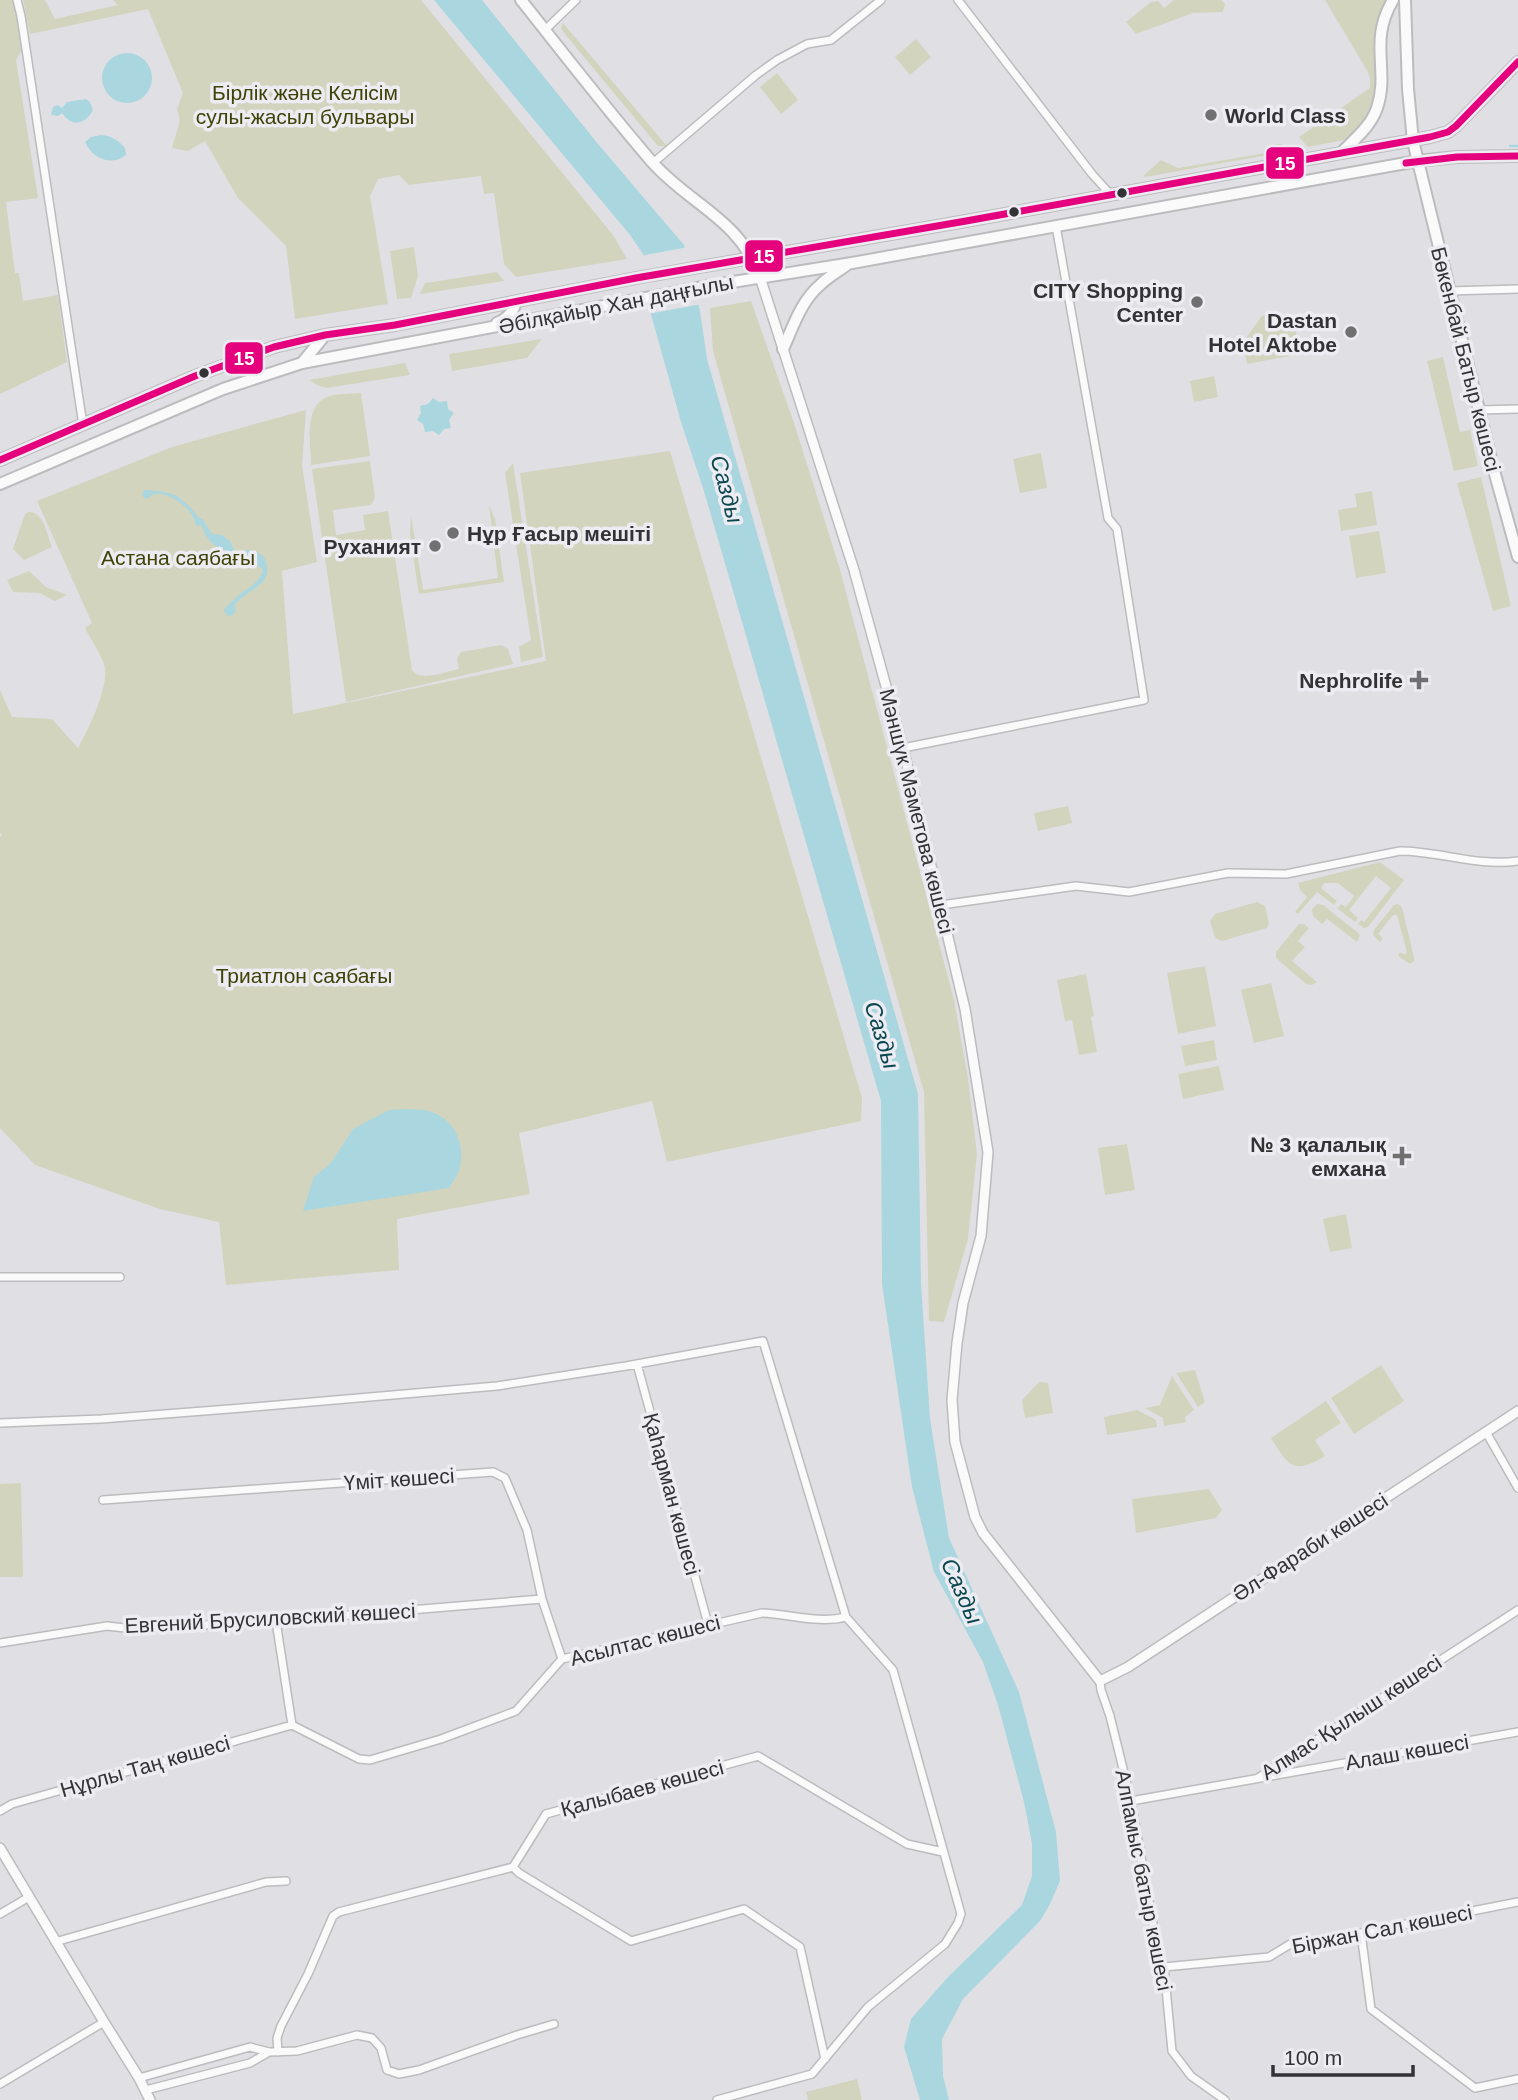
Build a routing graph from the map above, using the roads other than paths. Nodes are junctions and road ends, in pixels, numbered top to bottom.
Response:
1 (17, 0) edge
2 (521, 0) edge
3 (576, 0) edge
4 (881, 0) edge
5 (958, 0) edge
6 (1393, 0) edge
7 (1405, 0) edge
8 (545, 30) junction
9 (1518, 62) edge
10 (1413, 141) junction
11 (1342, 152) junction
12 (1518, 156) edge
13 (1293, 161) junction
14 (1417, 161) junction
15 (653, 163) junction
16 (1296, 183) junction
17 (1111, 196) junction
18 (966, 222) junction
19 (1056, 226) junction
20 (869, 238) junction
21 (968, 242) junction
22 (754, 259) junction
23 (873, 259) junction
24 (850, 263) junction
25 (760, 277) junction
26 (1518, 289) edge
27 (1449, 291) junction
28 (516, 302) junction
29 (478, 331) junction
30 (325, 335) junction
31 (783, 349) junction
32 (302, 363) junction
33 (1518, 409) edge
34 (1479, 410) junction
35 (83, 425) junction
36 (0, 460) edge
37 (0, 484) edge
38 (1516, 540) edge
39 (1518, 557) edge
40 (903, 748) junction
41 (1518, 861) edge
42 (941, 905) junction
43 (0, 1277) edge
44 (120, 1277) dead end
45 (637, 1364) junction
46 (1518, 1411) edge
47 (0, 1423) edge
48 (1486, 1432) junction
49 (1518, 1488) edge
50 (103, 1500) dead end
51 (542, 1599) junction
52 (1518, 1610) edge
53 (846, 1616) junction
54 (276, 1621) junction
55 (708, 1624) junction
56 (0, 1643) edge
57 (562, 1659) junction
58 (1100, 1681) junction
59 (292, 1725) junction
60 (1518, 1732) edge
61 (1255, 1780) junction
62 (1131, 1801) junction
63 (0, 1811) edge
64 (0, 1848) edge
65 (943, 1852) junction
66 (513, 1867) junction
67 (286, 1881) dead end
68 (29, 1897) junction
69 (1518, 1902) edge
70 (0, 1914) edge
71 (1361, 1933) junction
72 (55, 1942) junction
73 (1164, 1967) junction
74 (104, 2022) junction
75 (554, 2024) dead end
76 (269, 2052) junction
77 (278, 2052) junction
78 (825, 2059) junction
79 (139, 2078) junction
80 (1518, 2079) edge
81 (0, 2084) edge
82 (146, 2090) junction
83 (150, 2100) edge
84 (717, 2100) edge
85 (1225, 2100) edge

1 - 35 street
2 - 8 main road, Мәншүк Мәметова көшесі
3 - 8 street
4 - 15 street
5 - 17 street
6 - 11 main road
7 - 10 main road, Бөкенбай Батыр көшесі
8 - 15 main road, Мәншүк Мәметова көшесі
9 - 10 main road, Әбілқайыр Хан даңғылы
10 - 11 main road, Әбілқайыр Хан даңғылы
10 - 14 main road, Бөкенбай Батыр көшесі
11 - 13 main road, Әбілқайыр Хан даңғылы
12 - 14 main road, Әбілқайыр Хан даңғылы
13 - 16 main road
13 - 17 main road, Әбілқайыр Хан даңғылы
14 - 16 main road, Әбілқайыр Хан даңғылы
14 - 27 main road, Бөкенбай Батыр көшесі
15 - 22 main road, Мәншүк Мәметова көшесі
16 - 19 main road, Әбілқайыр Хан даңғылы
17 - 18 main road, Әбілқайыр Хан даңғылы
18 - 20 main road, Әбілқайыр Хан даңғылы
18 - 21 main road
19 - 21 main road, Әбілқайыр Хан даңғылы
19 - 40 street
20 - 22 main road, Әбілқайыр Хан даңғылы
20 - 23 main road
21 - 23 main road, Әбілқайыр Хан даңғылы
22 - 25 main road, Мәншүк Мәметова көшесі
22 - 28 main road, Әбілқайыр Хан даңғылы
23 - 24 main road, Әбілқайыр Хан даңғылы
24 - 25 main road, Әбілқайыр Хан даңғылы
24 - 31 main road
25 - 29 main road, Әбілқайыр Хан даңғылы
25 - 31 street, Мәншүк Мәметова көшесі
26 - 27 street
27 - 34 main road, Бөкенбай Батыр көшесі
28 - 29 main road
28 - 30 main road, Әбілқайыр Хан даңғылы
29 - 32 main road, Әбілқайыр Хан даңғылы
30 - 32 main road
30 - 35 main road, Әбілқайыр Хан даңғылы
31 - 40 street, Мәншүк Мәметова көшесі
32 - 37 main road, Әбілқайыр Хан даңғылы
33 - 34 street
34 - 38 main road, Бөкенбай Батыр көшесі
35 - 36 main road, Әбілқайыр Хан даңғылы
38 - 39 main road, Бөкенбай Батыр көшесі
40 - 42 street, Мәншүк Мәметова көшесі
41 - 42 street
42 - 58 street, Мәншүк Мәметова көшесі
43 - 44 street
45 - 47 street
45 - 53 street
45 - 55 street, Қаһарман көшесі
46 - 48 street, Әл-Фараби көшесі
48 - 49 street
48 - 58 street, Әл-Фараби көшесі
50 - 51 street, Үміт көшесі
51 - 54 street, Евгений Брусиловский көшесі
51 - 57 street, Үміт көшесі
52 - 61 street, Алмас Қылыш көшесі
53 - 55 street, Асылтас көшесі
53 - 65 street
54 - 56 street, Евгений Брусиловский көшесі
54 - 59 street
55 - 57 street, Асылтас көшесі
57 - 59 street, Асылтас көшесі
58 - 62 street, Алпамыс батыр көшесі
59 - 63 street, Нұрлы Таң көшесі
60 - 61 street, Алаш көшесі
61 - 62 street, Алмас Қылыш көшесі
62 - 73 street, Алпамыс батыр көшесі
64 - 68 street
65 - 66 street, Қалыбаев көшесі
65 - 78 street
66 - 77 street
66 - 78 street
67 - 72 street
68 - 70 street
68 - 72 street
69 - 71 street, Біржан Сал көшесі
71 - 73 street, Біржан Сал көшесі
71 - 80 street
72 - 74 street
73 - 85 street, Алпамыс батыр көшесі
74 - 79 street
74 - 81 street
75 - 77 street
76 - 77 street
76 - 79 street
76 - 82 street
78 - 84 street
79 - 82 street
82 - 83 street

